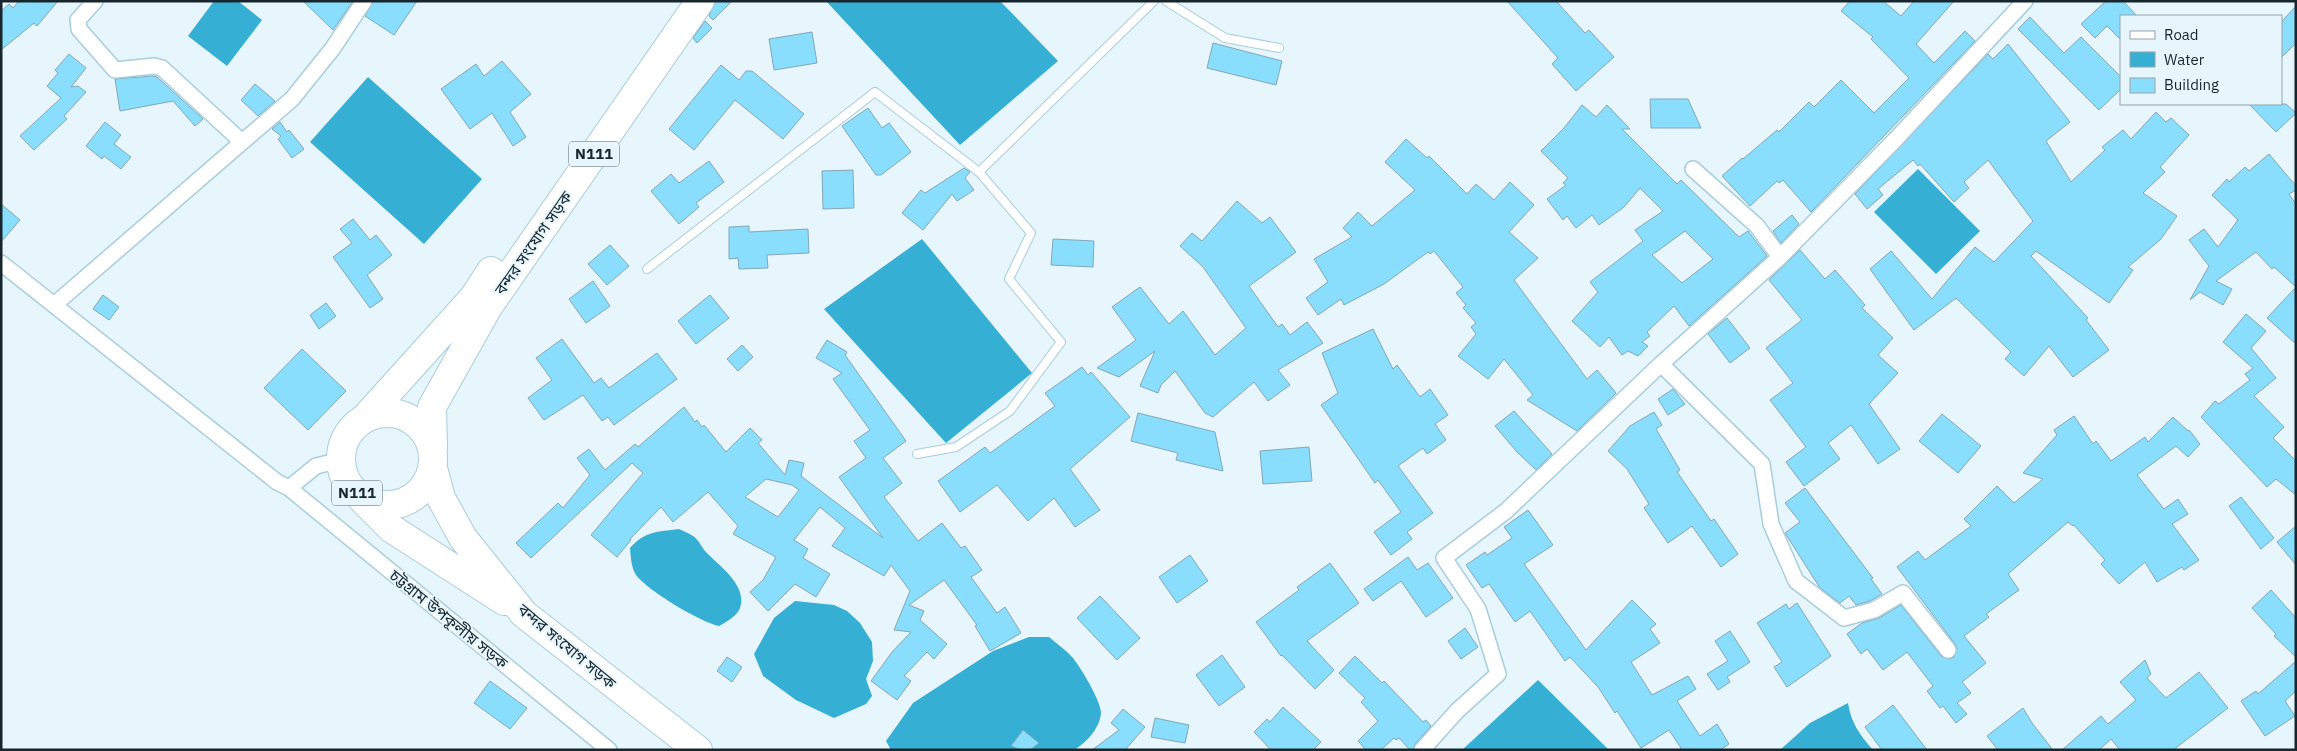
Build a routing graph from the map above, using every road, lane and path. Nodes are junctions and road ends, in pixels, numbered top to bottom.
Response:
1 (95, 1) edge
2 (364, 1) edge
3 (678, 1) edge
4 (700, 1) edge
5 (1154, 1) edge
6 (1166, 1) edge
7 (2025, 1) edge
8 (1279, 48) dead end
9 (242, 142) junction
10 (1693, 169) dead end
11 (978, 172) junction
12 (1780, 257) junction
13 (1, 263) edge
14 (647, 269) dead end
15 (54, 304) junction
16 (1661, 364) junction
17 (365, 418) junction
18 (917, 454) dead end
19 (433, 458) junction
20 (341, 460) junction
21 (289, 488) junction
22 (353, 491) junction
23 (524, 614) junction
24 (1948, 650) dead end
25 (608, 750) edge
26 (698, 750) edge
27 (1422, 750) edge

1 - 9 street
2 - 9 street
3 - 17 highway, বন্দর সংযোগ সড়ক / N111
4 - 19 highway, বন্দর সংযোগ সড়ক / N111
5 - 11 lane
6 - 8 lane
7 - 12 street
9 - 15 street
10 - 12 street
11 - 14 lane
11 - 18 lane
12 - 16 street
13 - 15 street, চট্টগ্রাম উপকূলীয় সড়ক
15 - 21 street, চট্টগ্রাম উপকূলীয় সড়ক
16 - 24 street
16 - 27 street
17 - 19 highway
17 - 20 highway, N111
19 - 22 highway, N111
19 - 23 highway, বন্দর সংযোগ সড়ক
20 - 21 street
20 - 22 highway, N111
21 - 25 street, চট্টগ্রাম উপকূলীয় সড়ক
22 - 23 highway, N111
23 - 26 highway, বন্দর সংযোগ সড়ক / N111

